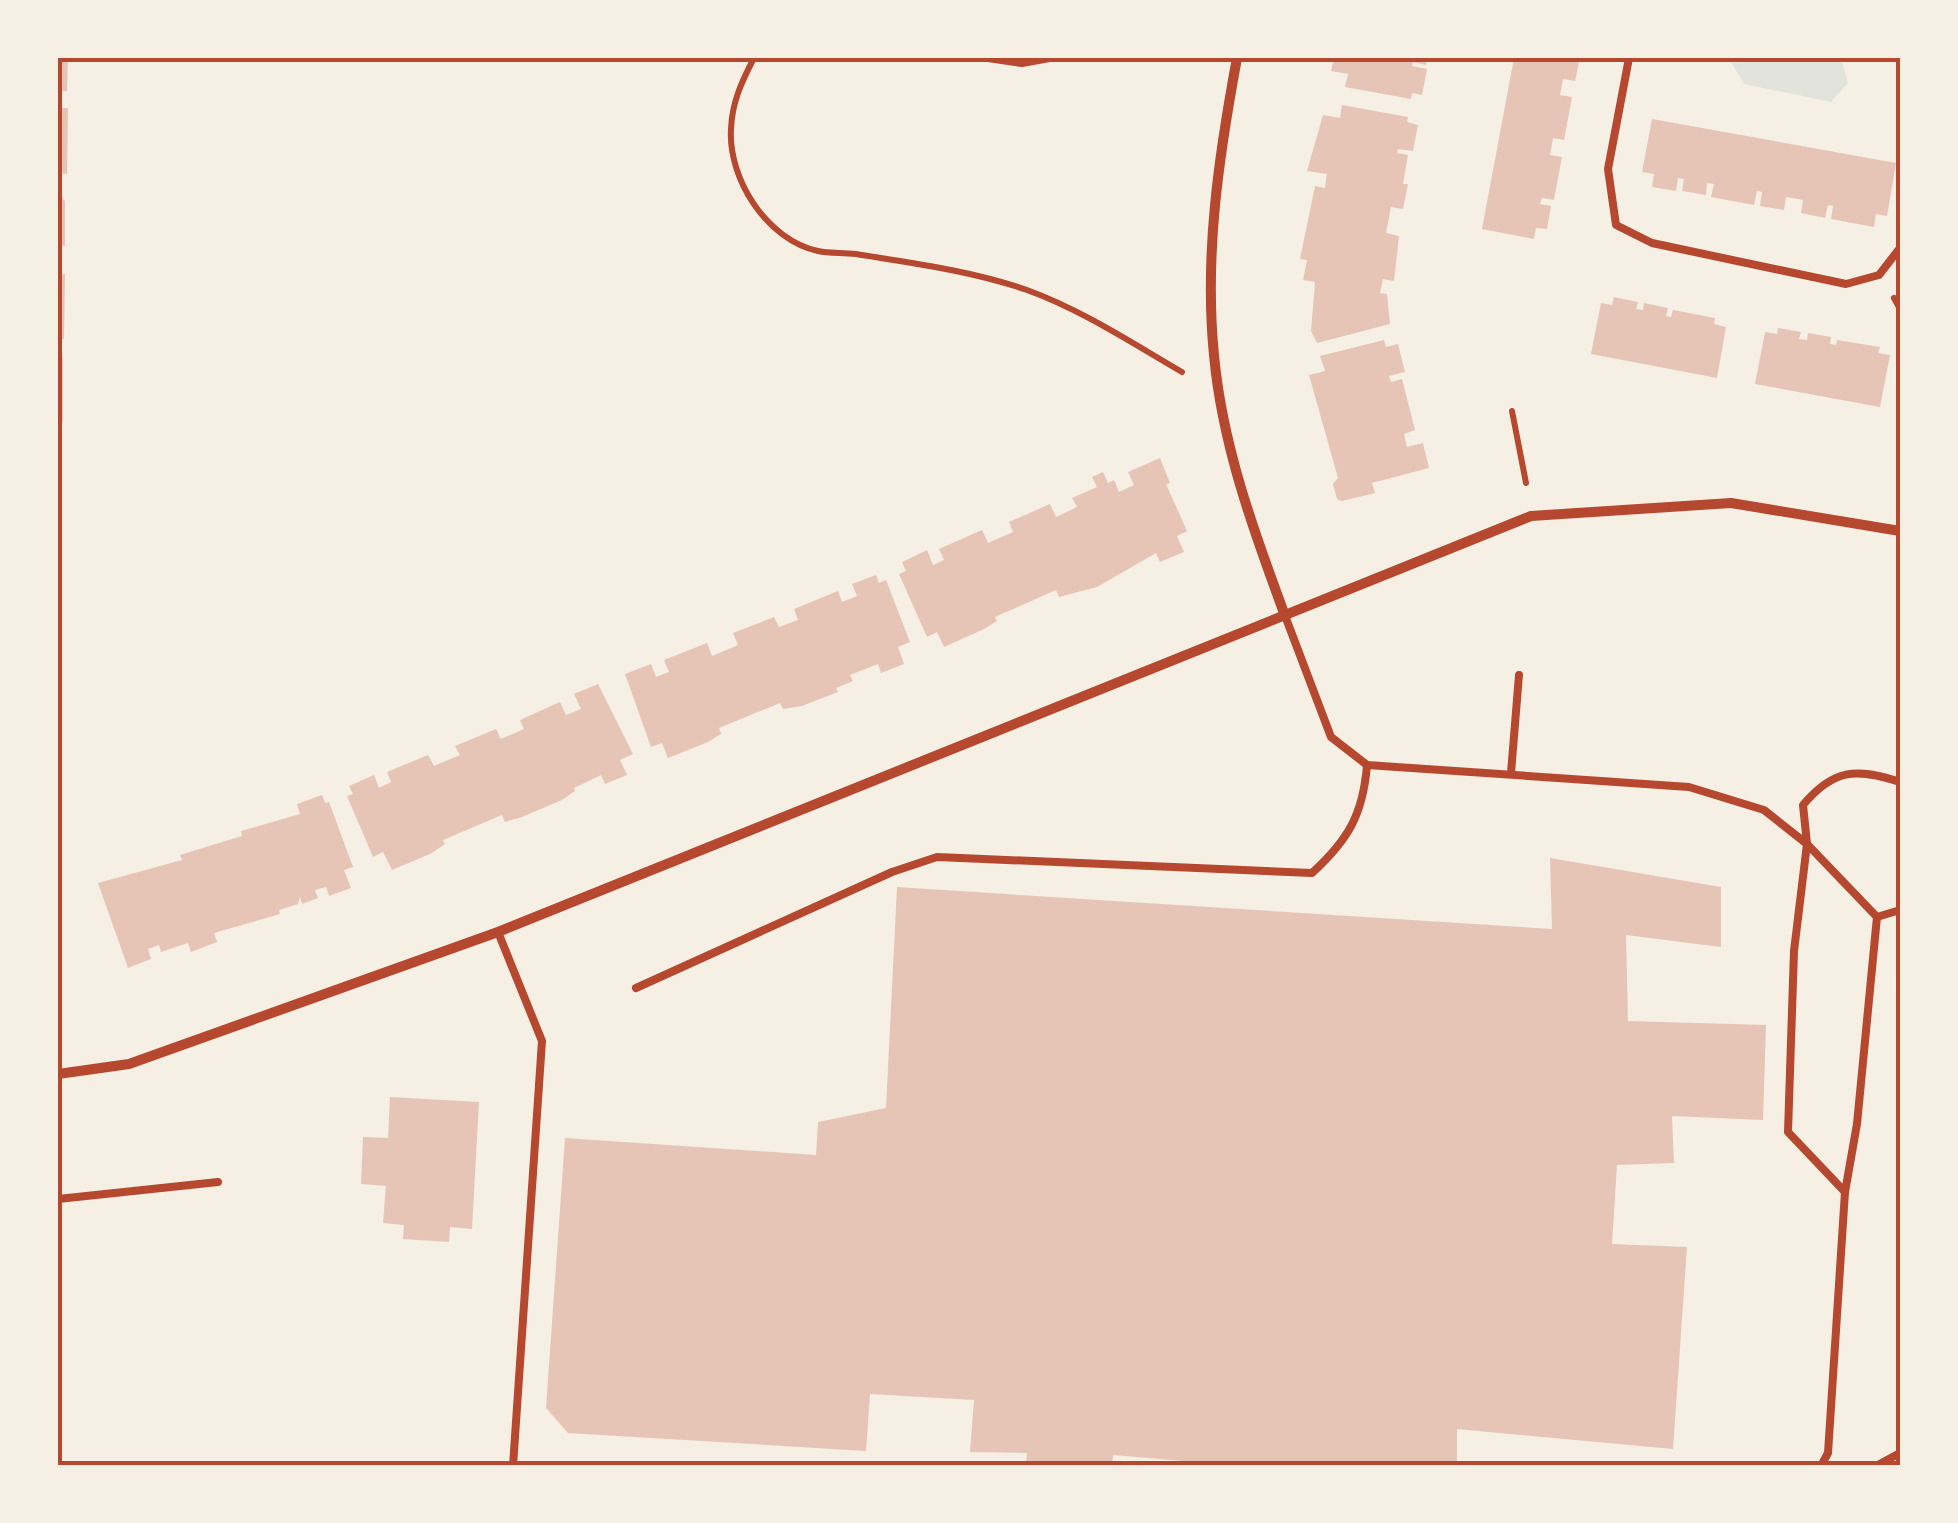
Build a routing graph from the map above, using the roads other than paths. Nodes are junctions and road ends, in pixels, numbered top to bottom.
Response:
1 (1237, 58) edge
2 (1629, 58) edge
3 (1900, 248) edge
4 (1900, 530) edge
5 (1284, 613) junction
6 (1519, 675) dead end
7 (1367, 766) junction
8 (1511, 773) junction
9 (1900, 782) edge
10 (1806, 844) junction
11 (1900, 910) edge
12 (1878, 917) junction
13 (498, 932) junction
14 (636, 988) dead end
15 (58, 1074) edge
16 (218, 1182) dead end
17 (1845, 1192) junction
18 (58, 1199) edge
19 (1900, 1453) edge
20 (514, 1466) edge
21 (1821, 1466) edge
22 (1876, 1466) edge

1 - 5 street
2 - 3 lane
4 - 5 street
5 - 7 lane
5 - 13 street
6 - 8 lane
7 - 8 lane
7 - 14 lane
8 - 10 lane
9 - 10 lane
10 - 12 lane
10 - 17 lane
11 - 12 lane
12 - 17 lane
13 - 15 street
13 - 20 lane
16 - 18 lane
17 - 21 lane
19 - 22 lane

